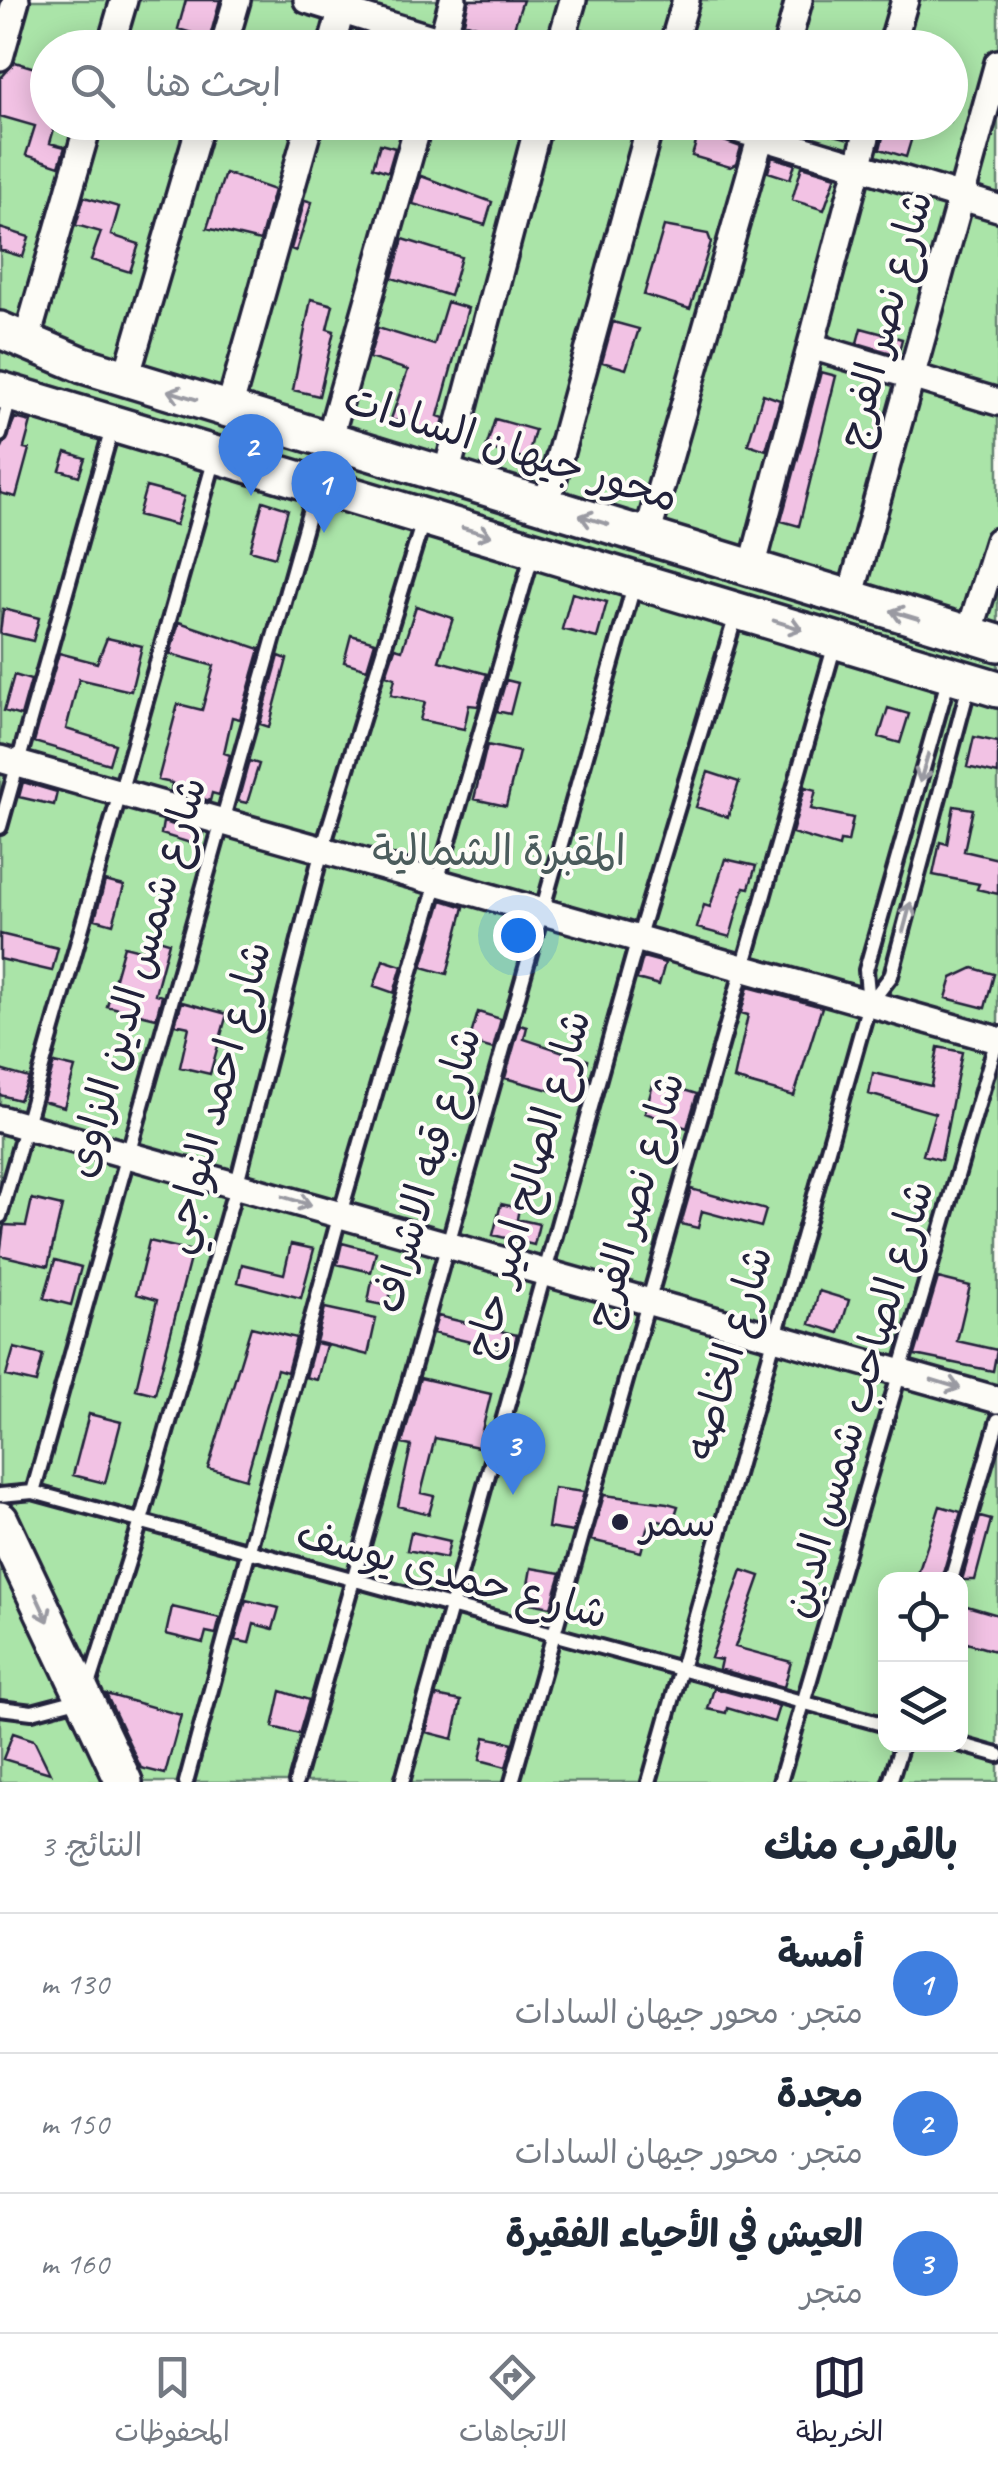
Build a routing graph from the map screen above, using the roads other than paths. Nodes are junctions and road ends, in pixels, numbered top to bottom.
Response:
1 (16, 0) edge
2 (124, 0) edge
3 (237, 0) edge
4 (307, 0) edge
5 (453, 0) edge
6 (572, 0) edge
7 (686, 0) edge
8 (799, 0) edge
9 (905, 0) edge
10 (343, 5) edge
11 (115, 30) edge
12 (228, 30) edge
13 (336, 30) edge
14 (409, 30) edge
15 (450, 30) edge
16 (564, 30) edge
17 (677, 30) edge
18 (791, 30) edge
19 (897, 30) edge
20 (0, 57) edge
21 (998, 63) edge
22 (83, 140) edge
23 (196, 140) edge
24 (305, 140) edge
25 (414, 140) edge
26 (534, 140) edge
27 (646, 140) edge
28 (759, 140) edge
29 (788, 140) edge
30 (865, 140) edge
31 (857, 166) junction
32 (960, 197) junction
33 (998, 208) edge
34 (13, 336) edge
35 (811, 346) junction
36 (126, 378) junction
37 (909, 378) junction
38 (6, 391) edge
39 (998, 402) edge
40 (229, 409) junction
41 (114, 422) junction
42 (0, 435) edge
43 (329, 440) junction
44 (216, 452) junction
45 (446, 475) junction
46 (317, 483) junction
47 (546, 506) junction
48 (425, 516) junction
49 (647, 536) junction
50 (998, 541) edge
51 (534, 549) junction
52 (752, 568) junction
53 (636, 579) junction
54 (850, 598) junction
55 (738, 610) junction
56 (984, 639) edge
57 (836, 640) junction
58 (973, 681) edge
59 (9, 762) edge
60 (119, 792) junction
61 (221, 821) junction
62 (0, 827) edge
63 (322, 850) junction
64 (436, 882) junction
65 (541, 912) junction
66 (638, 939) junction
67 (742, 968) junction
68 (869, 1004) junction
69 (998, 1038) edge
70 (0, 1119) edge
71 (25, 1127) junction
72 (128, 1154) junction
73 (237, 1183) junction
74 (340, 1214) junction
75 (0, 1216) edge
76 (447, 1246) junction
77 (544, 1276) junction
78 (648, 1304) junction
79 (775, 1339) junction
80 (900, 1370) junction
81 (998, 1400) edge
82 (998, 1420) edge
83 (33, 1492) junction
84 (0, 1494) edge
85 (0, 1520) edge
86 (141, 1522) junction
87 (248, 1551) junction
88 (953, 1572) edge
89 (353, 1580) junction
90 (451, 1608) junction
91 (554, 1636) junction
92 (681, 1671) junction
93 (85, 1698) junction
94 (804, 1704) junction
95 (0, 1708) edge
96 (878, 1723) edge
97 (968, 1746) edge
98 (899, 1752) edge
99 (998, 1754) edge
100 (124, 1782) edge
101 (186, 1782) edge
102 (296, 1782) edge
103 (402, 1782) edge
104 (512, 1782) edge
105 (649, 1782) edge
106 (780, 1782) edge
107 (890, 1782) edge

1 - 20 street
2 - 11 street
3 - 12 street
4 - 10 street
5 - 15 street
6 - 16 street
7 - 17 street
8 - 18 street
9 - 19 street
10 - 13 street
10 - 14 street
21 - 32 street, شارع نصر الفرج
22 - 34 street
23 - 36 street
24 - 40 street
25 - 43 street
26 - 45 street
27 - 47 street
28 - 49 street
29 - 31 street
30 - 31 street
31 - 32 street
31 - 35 street
32 - 33 street
32 - 37 street, شارع نصر الفرج
34 - 36 main road, محور جيهان السادات
35 - 37 street
35 - 52 street
40 -> 36 main road, محور جيهان السادات
37 - 39 street
37 - 54 street, شارع نصر الفرج
38 - 41 main road, محور جيهان السادات
38 - 42 lane
40 - 43 main road, محور جيهان السادات
41 - 44 main road, محور جيهان السادات
41 - 59 lane
43 - 45 main road, محور جيهان السادات
44 - 46 main road, محور جيهان السادات
44 - 60 lane
45 - 47 main road, محور جيهان السادات
46 - 48 main road, محور جيهان السادات
46 - 61 lane, شارع شمس الدين الزاوى
49 -> 47 main road, محور جيهان السادات
48 -> 51 main road, محور جيهان السادات
48 - 63 lane, شارع احمد النواجي
49 - 52 main road, محور جيهان السادات
50 - 56 street
51 - 53 main road, محور جيهان السادات
51 - 64 lane
52 - 54 main road, محور جيهان السادات
53 - 55 main road, محور جيهان السادات
53 - 65 lane, شارع قبه الاشراف
56 -> 54 main road, محور جيهان السادات
55 -> 57 main road, محور جيهان السادات
55 - 66 lane, شارع الصالح امير حاج
57 - 58 main road, محور جيهان السادات
57 - 67 lane, شارع نصر الفرج
68 -> 58 lane, شارع الخاصه
58 -> 68 lane, شارع الخاصه
59 - 60 street
59 - 62 lane
60 - 61 street
60 - 71 lane
61 - 63 street
61 - 72 lane, شارع شمس الدين الزاوى
63 - 64 street
63 - 73 lane, شارع احمد النواجي
64 - 65 street
64 - 74 lane
65 - 66 street
65 - 76 lane, شارع قبه الاشراف
66 - 67 street
66 - 77 lane, شارع الصالح امير حاج
67 - 68 street
67 - 78 lane, شارع نصر الفرج
68 - 69 street
68 - 79 lane, شارع الخاصه
69 - 80 lane, شارع الصاحب شمس الدين
70 - 71 street
71 - 72 street
71 - 75 lane
72 - 73 street
72 - 83 lane, شارع شمس الدين الزاوى
73 -> 74 street
73 - 86 lane, شارع احمد النواجي
74 - 76 street
74 - 87 lane
76 - 77 street
76 - 89 lane, شارع قبه الاشراف
77 - 78 street
77 - 90 lane, شارع الصالح امير حاج
78 - 79 street
78 - 91 lane, شارع نصر الفرج
79 - 80 street
79 - 92 lane, شارع الخاصه
80 -> 81 street
80 - 94 lane, شارع الصاحب شمس الدين
82 - 88 lane
83 - 84 lane, شارع حمدى يوسف
83 - 86 lane, شارع حمدى يوسف
85 -> 93 main road
86 - 87 lane, شارع حمدى يوسف
86 - 93 lane, شارع احمد النواجي
87 - 89 lane, شارع حمدى يوسف
87 - 101 lane
89 - 90 lane, شارع حمدى يوسف
89 - 102 lane, شارع قبه الاشراف
90 - 91 lane, شارع حمدى يوسف
90 - 103 lane, شارع الصالح امير حاج
91 - 92 lane, شارع حمدى يوسف
91 - 104 lane, شارع نصر الفرج
92 - 94 lane, شارع حمدى يوسف
92 - 105 lane, شارع الخاصه
93 - 95 lane
93 - 100 main road
94 - 96 lane, شارع حمدى يوسف
94 - 106 lane, شارع الصاحب شمس الدين
97 - 99 lane
98 - 107 lane

